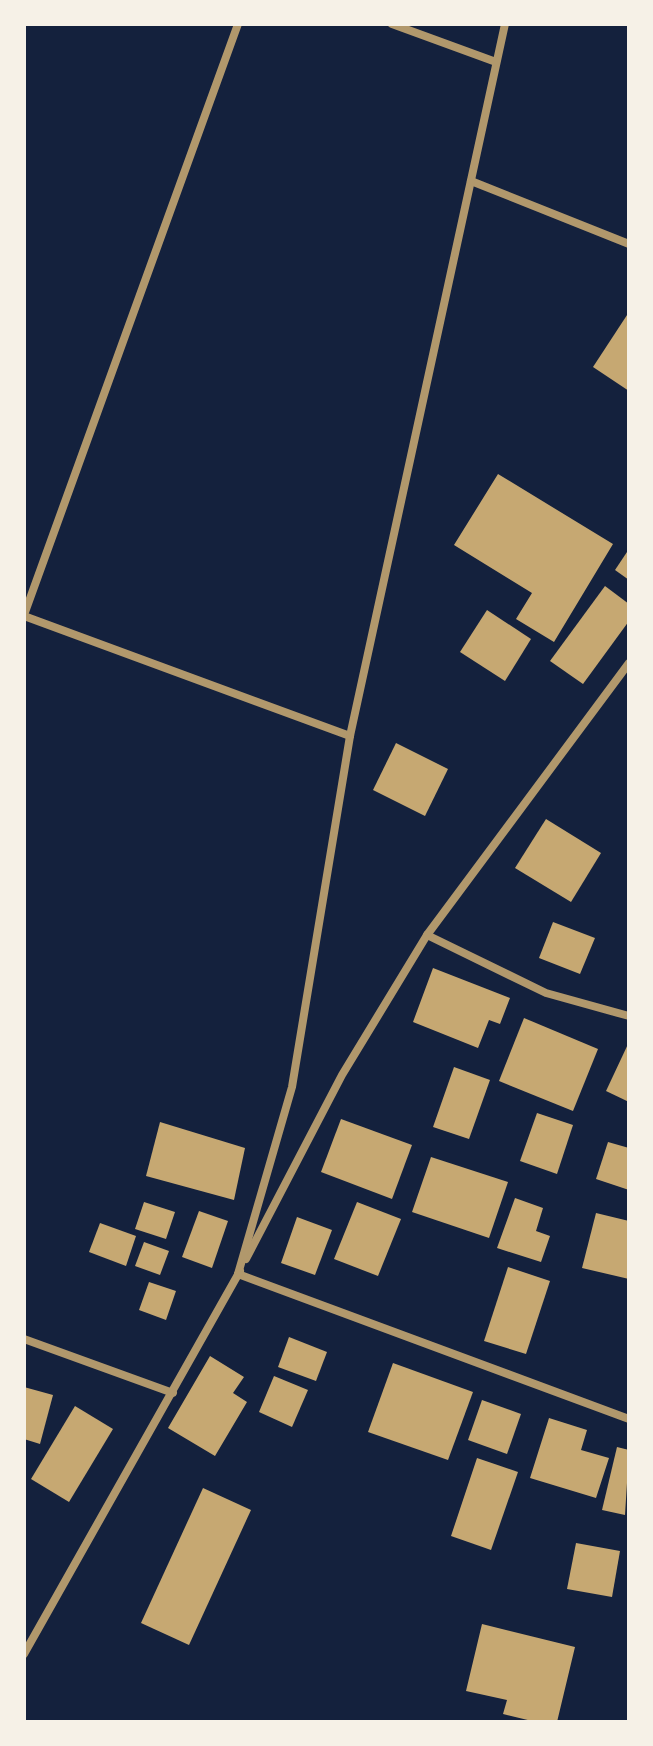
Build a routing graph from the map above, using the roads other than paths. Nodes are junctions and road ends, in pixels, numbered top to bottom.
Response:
1 (238, 24) edge
2 (392, 24) edge
3 (505, 24) edge
4 (496, 62) junction
5 (471, 181) junction
6 (629, 244) edge
7 (24, 616) edge
8 (629, 663) edge
9 (350, 736) junction
10 (427, 935) junction
11 (629, 1016) edge
12 (238, 1274) junction
13 (24, 1339) edge
14 (173, 1393) junction
15 (629, 1419) edge
16 (24, 1654) edge

1 - 7 street
2 - 4 street
3 - 4 street
4 - 5 street
5 - 6 street
5 - 9 street
7 - 9 street
8 - 10 street
9 - 12 street
10 - 11 street
10 - 12 street
12 - 14 street
12 - 15 street
13 - 14 street
14 - 16 street

